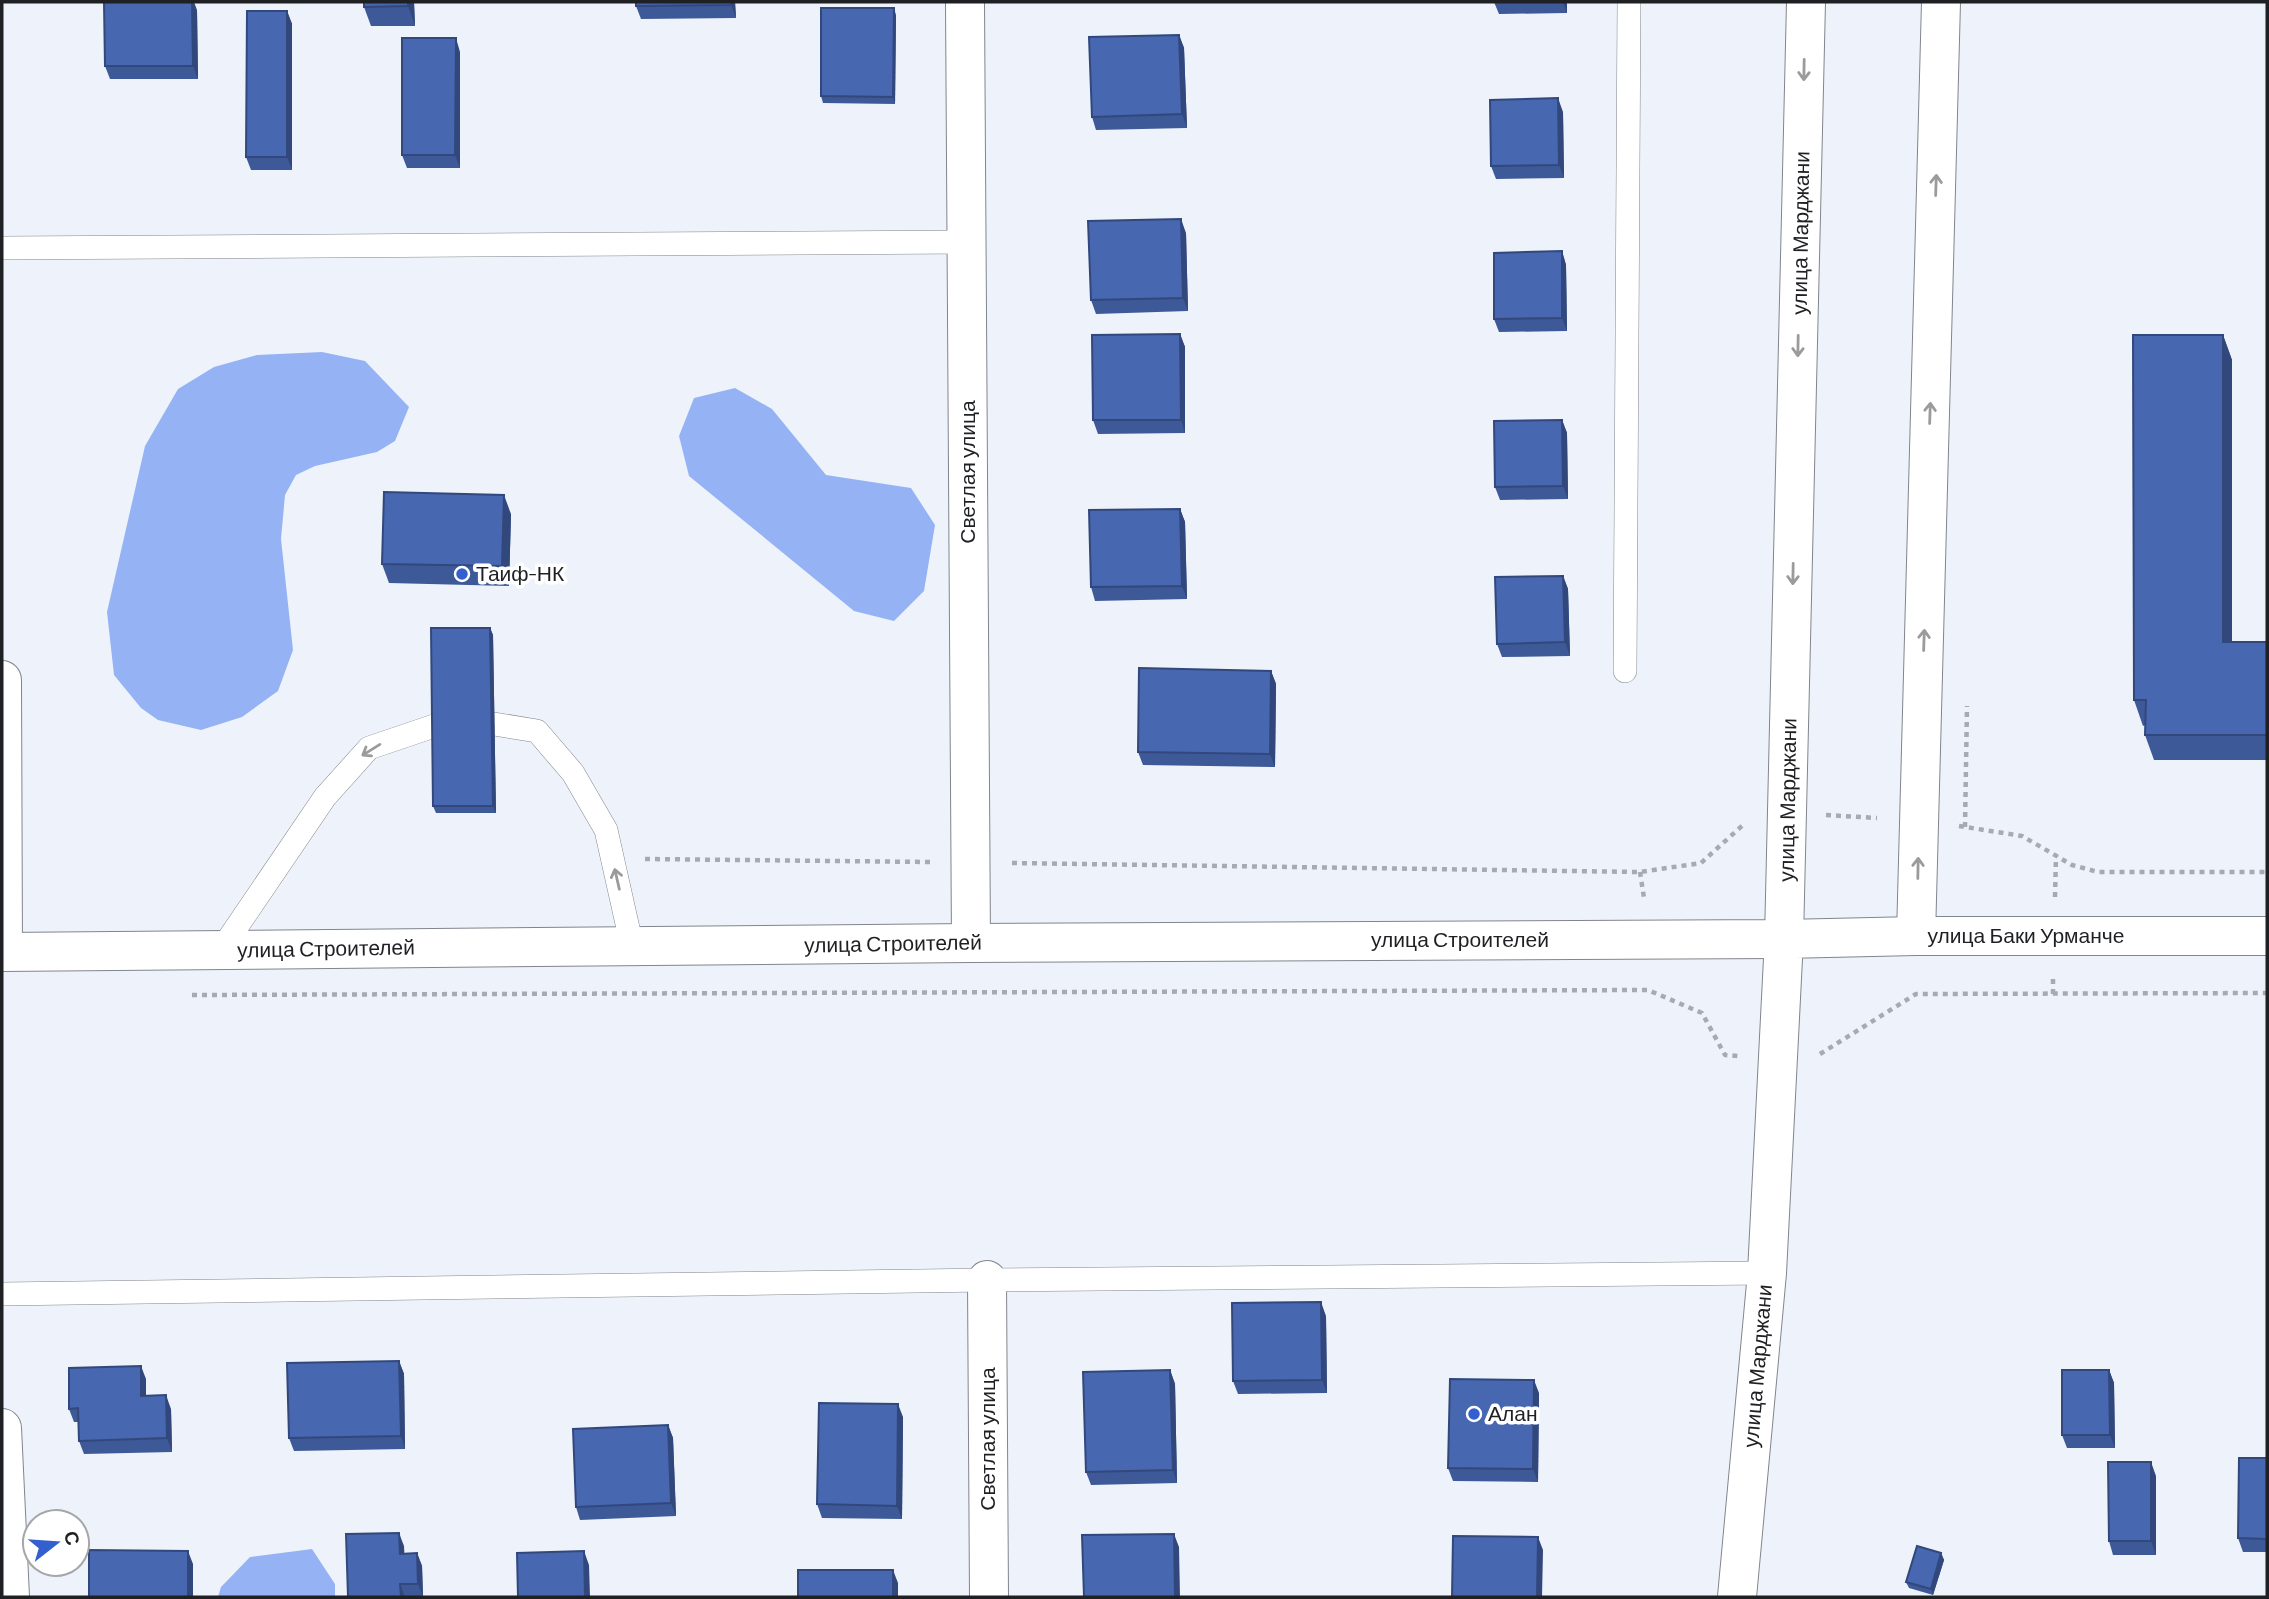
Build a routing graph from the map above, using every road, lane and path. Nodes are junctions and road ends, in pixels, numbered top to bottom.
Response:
1 (965, 2) edge
2 (1629, 2) edge
3 (1806, 2) edge
4 (1941, 2) edge
5 (966, 242) junction
6 (2, 248) edge
7 (1625, 671) dead end
8 (2, 680) edge
9 (494, 724) edge
10 (435, 726) edge
11 (1787, 813) junction
12 (1919, 820) junction
13 (612, 858) junction
14 (971, 863) junction
15 (2267, 872) edge
16 (1916, 936) junction
17 (2267, 936) edge
18 (1784, 939) junction
19 (971, 943) junction
20 (632, 946) junction
21 (221, 950) junction
22 (3, 952) edge
23 (2267, 993) edge
24 (183, 995) dead end
25 (1778, 1061) junction
26 (1767, 1273) junction
27 (987, 1280) junction
28 (2, 1294) edge
29 (2, 1428) edge
30 (10, 1597) edge
31 (989, 1597) edge
32 (1737, 1597) edge

1 - 5 street, Светлая улица
2 - 7 lane
3 -> 11 street, улица Марджани
12 -> 4 street
5 - 6 lane
5 - 14 street, Светлая улица
8 - 22 street
9 - 13 lane
10 -> 21 lane
11 - 12 path
11 - 14 path
11 - 18 street, улица Марджани
12 - 15 path
16 -> 12 street
13 - 14 path
20 -> 13 lane
14 - 19 street, Светлая улица
16 - 17 street, улица Баки Урманче
16 - 18 street, улица Баки Урманче
18 - 19 street, улица Строителей
18 - 25 street, улица Марджани
19 - 20 street, улица Строителей
20 - 21 street, улица Строителей
21 - 22 street, улица Строителей
23 - 25 path
24 - 25 path
25 - 26 street, улица Марджани
26 - 27 lane
26 - 32 street, улица Марджани
27 - 28 lane
27 - 31 street, Светлая улица
29 - 30 street

